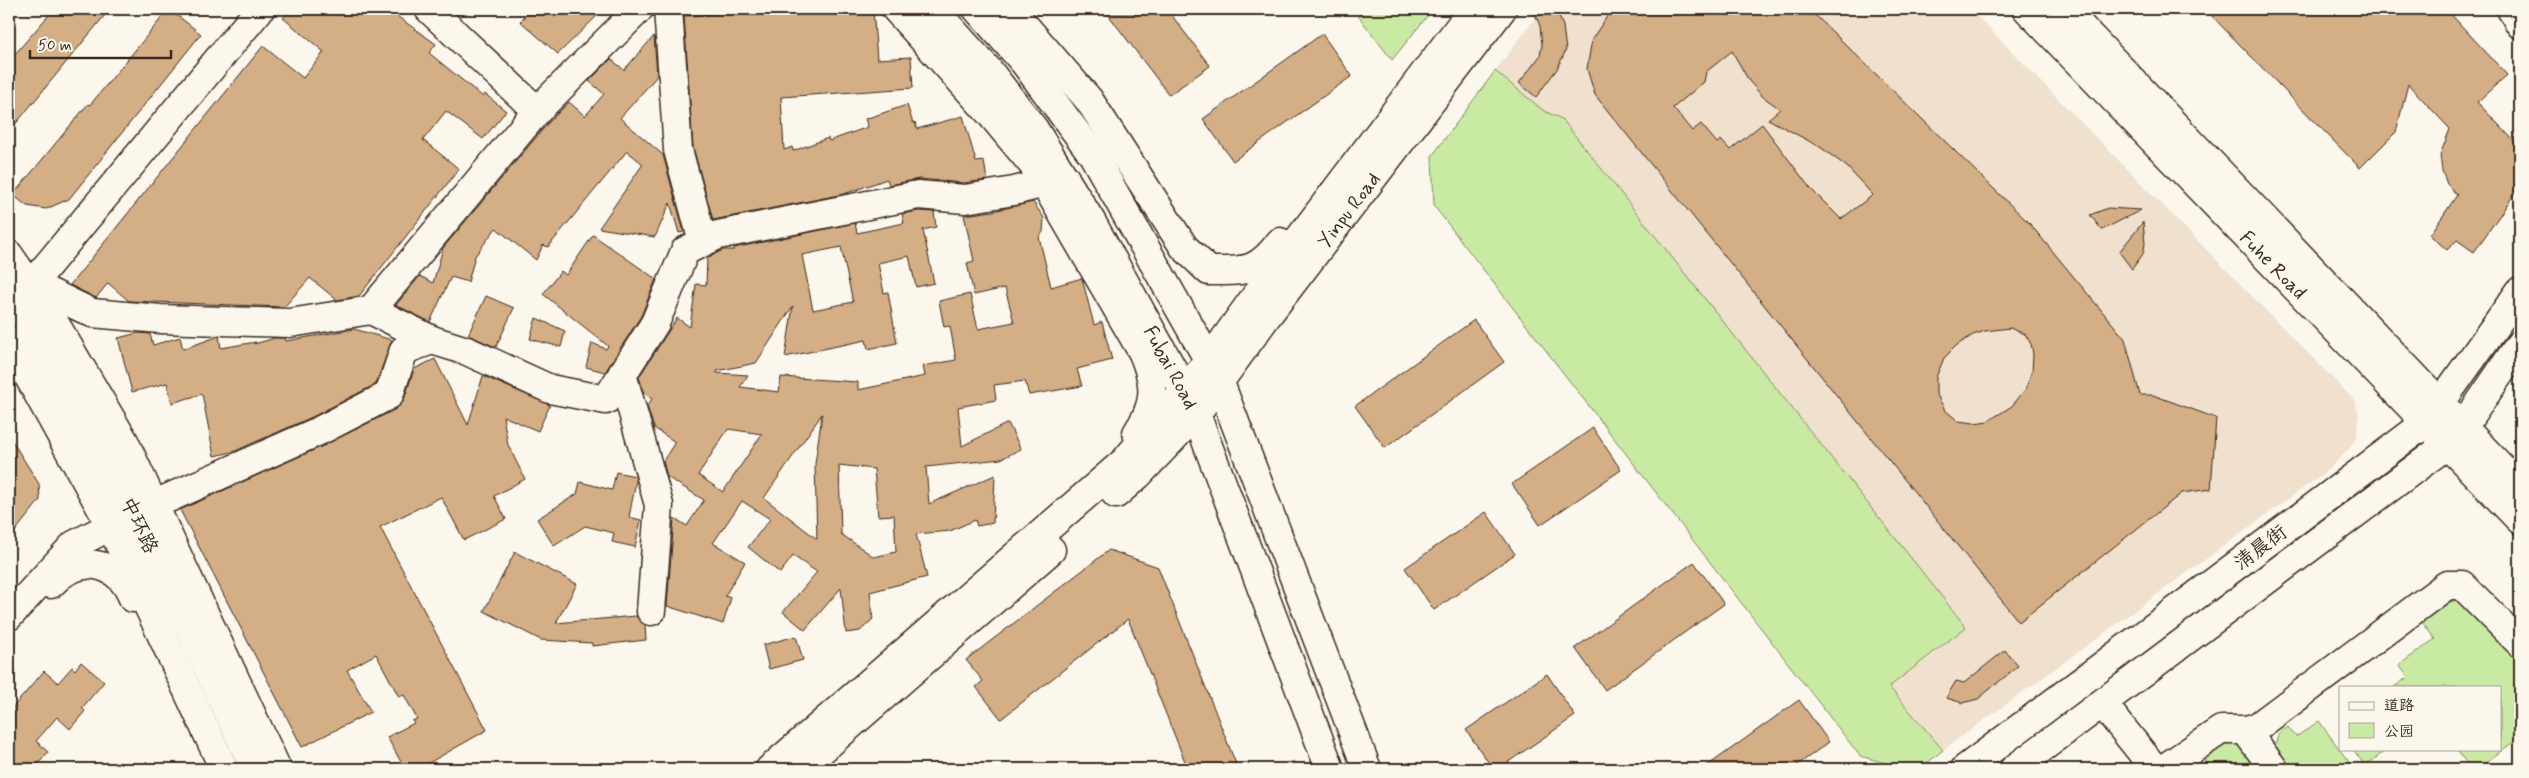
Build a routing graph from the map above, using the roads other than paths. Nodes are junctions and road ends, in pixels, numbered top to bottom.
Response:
1 (260, 9) edge
2 (429, 9) edge
3 (639, 9) edge
4 (668, 9) edge
5 (896, 9) edge
6 (933, 9) edge
7 (977, 9) edge
8 (1010, 9) edge
9 (1454, 9) edge
10 (1473, 9) edge
11 (1502, 9) edge
12 (2027, 9) edge
13 (2064, 9) edge
14 (2511, 9) edge
15 (2520, 24) edge
16 (536, 111) junction
17 (1054, 180) junction
18 (703, 242) junction
19 (9, 256) edge
20 (2520, 291) edge
21 (19, 292) edge
22 (372, 310) junction
23 (432, 340) junction
24 (9, 341) edge
25 (2520, 344) edge
26 (1214, 372) junction
27 (622, 374) junction
28 (1190, 403) junction
29 (2433, 413) junction
30 (2455, 436) junction
31 (2520, 487) edge
32 (145, 508) junction
33 (2520, 520) edge
34 (111, 526) junction
35 (651, 611) dead end
36 (9, 616) edge
37 (9, 629) edge
38 (2520, 644) edge
39 (2104, 704) junction
40 (2245, 730) junction
41 (206, 769) edge
42 (224, 769) edge
43 (255, 769) edge
44 (277, 769) edge
45 (754, 769) edge
46 (770, 769) edge
47 (800, 769) edge
48 (1330, 769) edge
49 (1367, 769) edge
50 (1965, 769) edge
51 (2014, 769) edge
52 (2155, 769) edge
53 (2162, 769) edge
54 (2274, 769) edge

1 - 21 street
2 - 16 street
3 - 16 street
4 - 18 street
5 - 17 street
6 - 17 street, Fubai Road
7 - 26 street, Fubai Road
8 - 9 street
10 - 26 street, Yinpu Road
11 - 26 street, Yinpu Road
12 - 29 street, Fuhe Road
13 - 29 street, Fuhe Road
14 - 15 street
16 - 22 street
17 - 18 street
17 - 28 street, Fubai Road
17 - 45 street
18 - 27 street
19 - 21 street, 中环路
20 - 29 street, 清晨街
21 - 22 street
21 - 32 street, 中环路
22 - 23 street
23 - 27 street
23 - 32 street
24 - 34 street, 中环路
25 - 30 street, 清晨街
26 - 28 street, Yinpu Road
26 - 49 street, Fubai Road
27 - 35 street
28 - 46 street
28 - 47 street
28 - 48 street, Fubai Road
29 - 30 street, Fuhe Road
29 - 50 street, 清晨街
30 - 31 street, Fuhe Road
30 - 33 street, Fuhe Road
30 - 39 street, 清晨街
32 - 34 street
32 - 43 street, 中环路
32 - 44 street
34 - 36 street
34 - 42 street, 中环路
37 - 41 street
38 - 40 street
39 - 51 street, 清晨街
39 - 52 street
40 - 53 street
40 - 54 street

